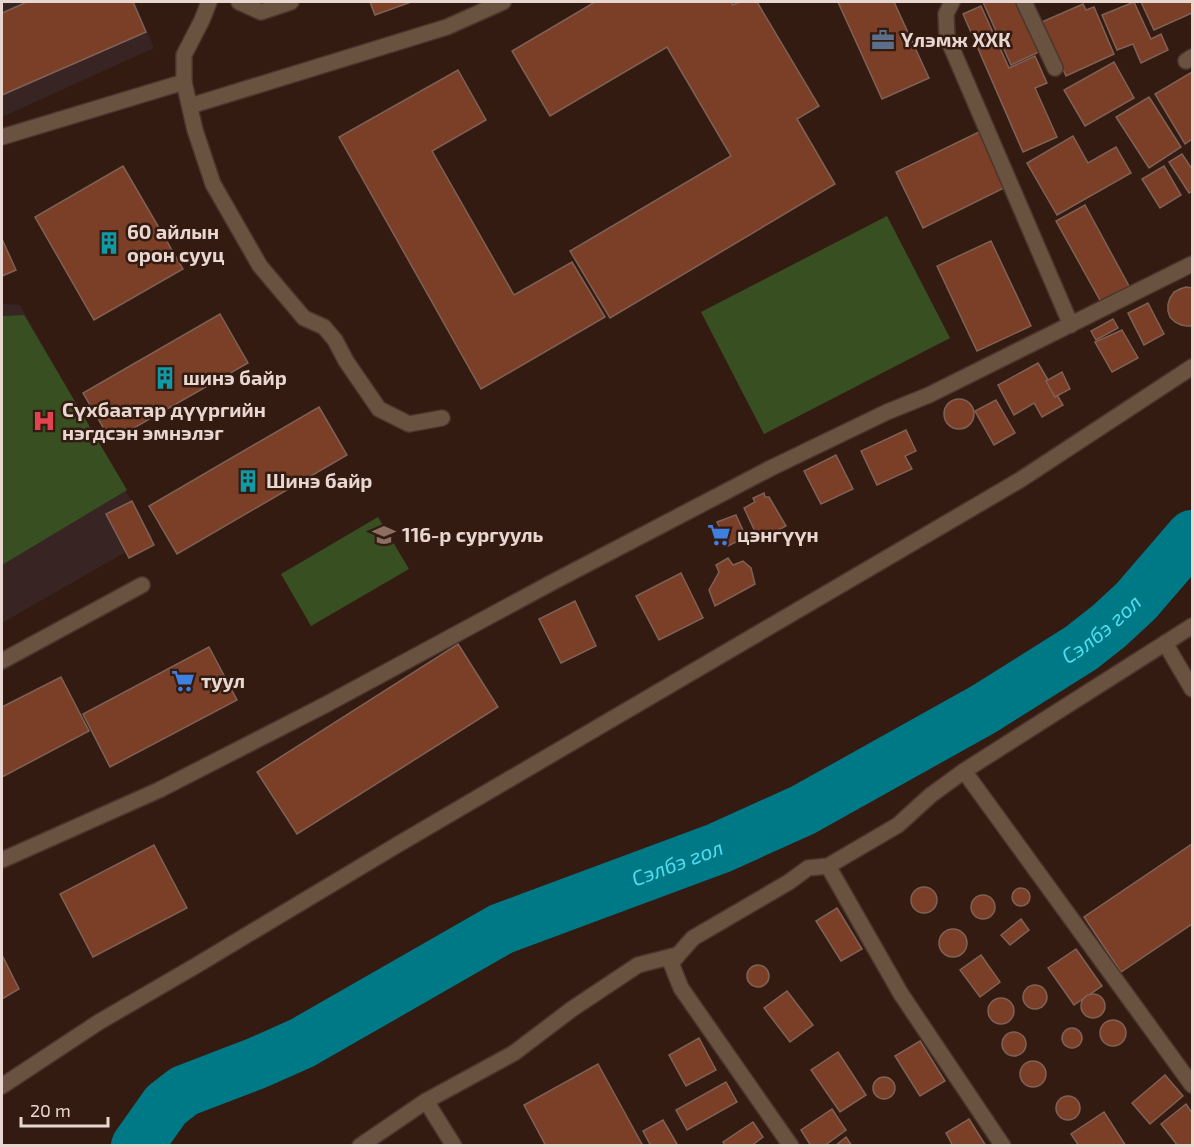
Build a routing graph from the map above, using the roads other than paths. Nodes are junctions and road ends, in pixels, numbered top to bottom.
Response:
1 (209, 2) edge
2 (239, 2) edge
3 (291, 2) edge
4 (503, 2) edge
5 (952, 2) edge
6 (1024, 2) edge
7 (1054, 68) dead end
8 (184, 82) junction
9 (190, 106) junction
10 (2, 137) edge
11 (1192, 264) edge
12 (1071, 325) junction
13 (1192, 367) edge
14 (442, 418) dead end
15 (142, 585) dead end
16 (1192, 626) edge
17 (1165, 643) junction
18 (2, 661) edge
19 (1192, 688) edge
20 (964, 771) junction
21 (2, 861) edge
22 (828, 866) junction
23 (677, 955) junction
24 (1192, 1085) edge
25 (2, 1086) edge
26 (426, 1101) junction
27 (360, 1146) edge
28 (454, 1146) edge
29 (791, 1146) edge
30 (1003, 1146) edge

1 - 8 street
2 - 3 street
4 - 9 street
5 - 12 street
6 - 7 street
8 - 9 street
8 - 10 street
9 - 14 street
11 - 12 street
12 - 21 street
13 - 25 street
15 - 18 street
16 - 17 street
17 - 19 street
17 - 20 street
20 - 22 street
20 - 24 street
22 - 23 street
22 - 30 street
23 - 26 street
23 - 29 street
26 - 27 street
26 - 28 street

